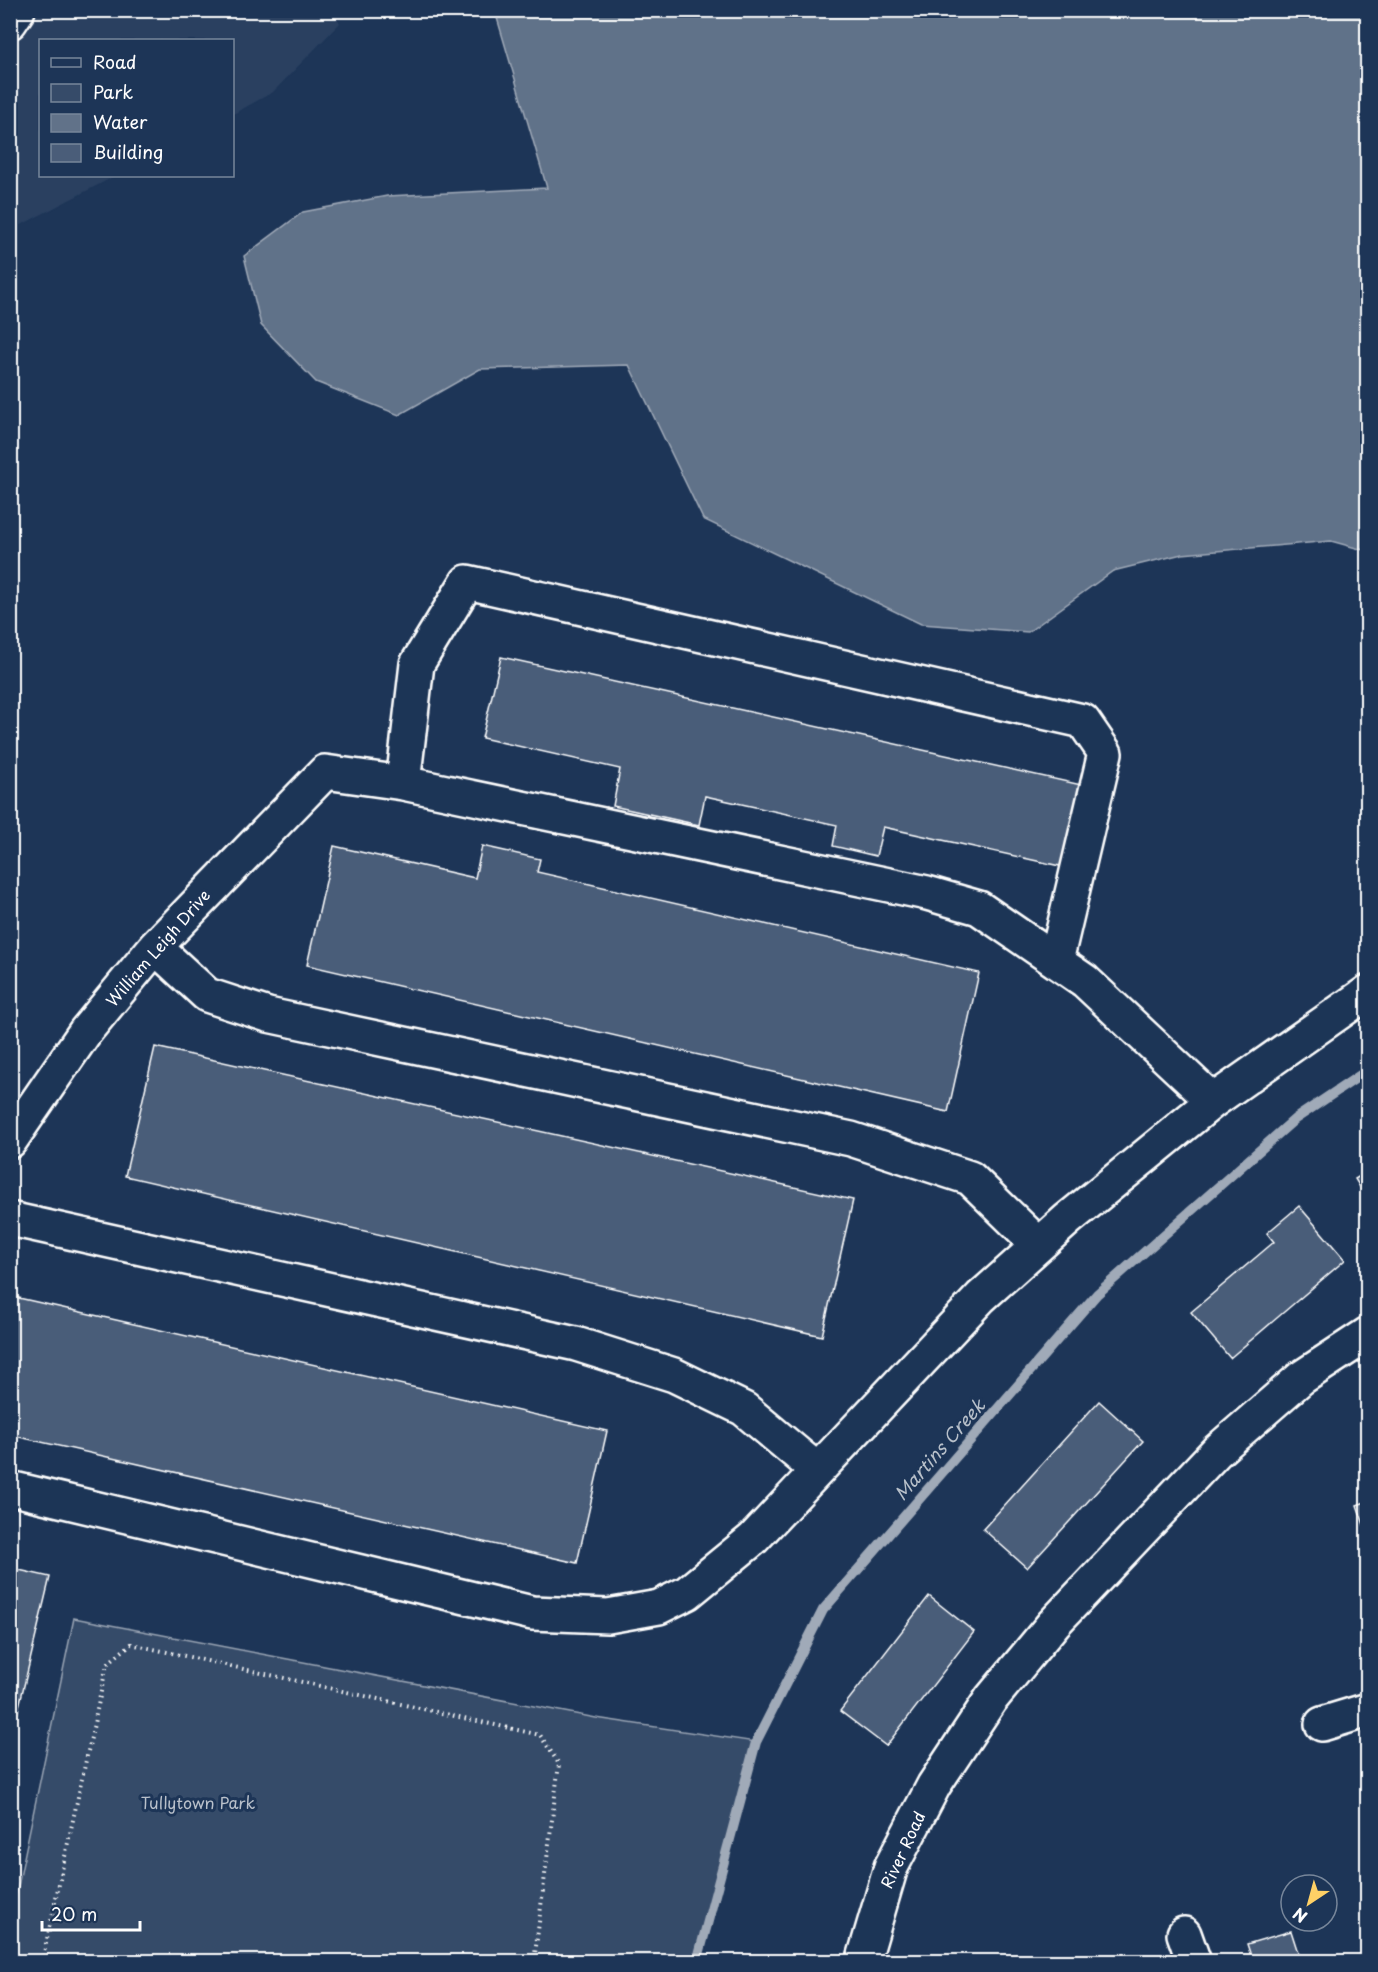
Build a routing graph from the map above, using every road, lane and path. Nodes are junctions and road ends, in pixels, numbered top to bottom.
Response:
1 (18, 10) edge
2 (10, 22) edge
3 (403, 783) junction
4 (155, 947) junction
5 (1056, 961) junction
6 (1368, 992) edge
7 (1213, 1101) junction
8 (10, 1141) edge
9 (10, 1220) edge
10 (1039, 1245) junction
11 (1368, 1334) edge
12 (817, 1470) junction
13 (10, 1488) edge
14 (1368, 1710) edge
15 (1322, 1724) dead end
16 (42, 1962) edge
17 (534, 1962) edge
18 (863, 1962) edge

1 - 2 street
3 - 4 street, William Leigh Drive
3 - 5 street
3 - 5 street
4 - 8 street, William Leigh Drive
4 - 10 street
5 - 7 street
6 - 7 street
7 - 10 street
9 - 12 street
10 - 12 street
11 - 18 street, River Road
12 - 13 street
14 - 15 street
16 - 17 path

